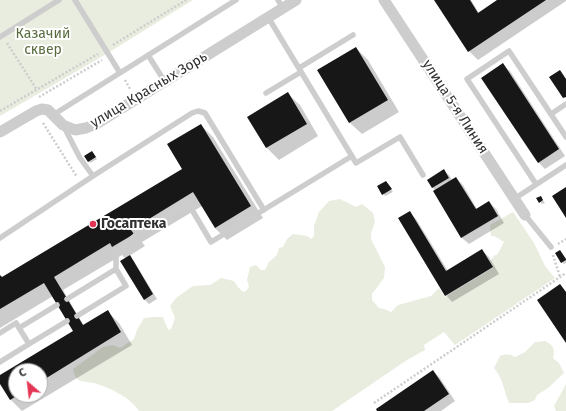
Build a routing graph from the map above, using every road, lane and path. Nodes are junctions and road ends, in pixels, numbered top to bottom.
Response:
1 (59, 0) edge
2 (75, 0) edge
3 (186, 0) edge
4 (236, 0) edge
5 (296, 0) edge
6 (384, 0) edge
7 (280, 4) edge
8 (268, 17) junction
9 (353, 35) dead end
10 (1, 36) edge
11 (106, 50) junction
12 (148, 55) junction
13 (110, 56) junction
14 (300, 70) junction
15 (120, 73) junction
16 (165, 82) junction
17 (37, 90) junction
18 (266, 94) dead end
19 (136, 99) junction
20 (566, 104) edge
21 (35, 106) junction
22 (0, 111) edge
23 (551, 114) junction
24 (53, 115) junction
25 (63, 126) junction
26 (0, 132) edge
27 (566, 137) edge
28 (352, 156) junction
29 (566, 165) edge
30 (423, 175) dead end
31 (93, 176) junction
32 (81, 184) junction
33 (536, 184) junction
34 (514, 199) junction
35 (264, 210) junction
36 (525, 215) joint
37 (0, 238) edge
38 (551, 247) joint
39 (116, 269) junction
40 (566, 273) edge
41 (560, 277) junction
42 (67, 299) dead end
43 (57, 305) dead end
44 (77, 316) dead end
45 (67, 322) dead end
46 (19, 328) junction
47 (0, 333) edge
48 (29, 344) junction
49 (0, 362) edge
50 (374, 403) dead end

1 - 10 lane
2 - 11 lane
3 - 11 path
4 - 12 lane
5 - 7 street, улица Красных Зорь
6 - 34 street, улица 5-я Линия
7 - 8 street, улица Красных Зорь
8 - 14 lane
8 - 16 street, улица Красных Зорь
9 - 14 lane
10 - 17 path
11 - 13 lane
11 - 17 path
12 - 15 lane
12 - 16 lane
13 - 15 lane
13 - 21 path
14 - 18 lane
14 - 28 lane
15 - 19 path
15 - 24 lane
16 - 19 street, улица Красных Зорь
17 - 22 path
19 - 25 street, улица Красных Зорь
20 - 23 lane
21 - 24 street
21 - 26 street
21 - 32 path
23 - 27 lane
23 - 33 lane
24 - 25 street
25 - 31 lane
28 - 30 lane
28 - 35 lane
29 - 33 lane
31 - 32 lane
31 - 35 lane
32 - 37 lane
33 - 34 lane
34 - 36 street, улица 5-я Линия
35 - 39 lane
36 - 38 lane
38 - 41 path
39 - 42 lane
39 - 44 lane
40 - 41 path
41 - 50 path
43 - 46 lane
45 - 48 lane
46 - 47 lane
46 - 48 lane
48 - 49 lane

